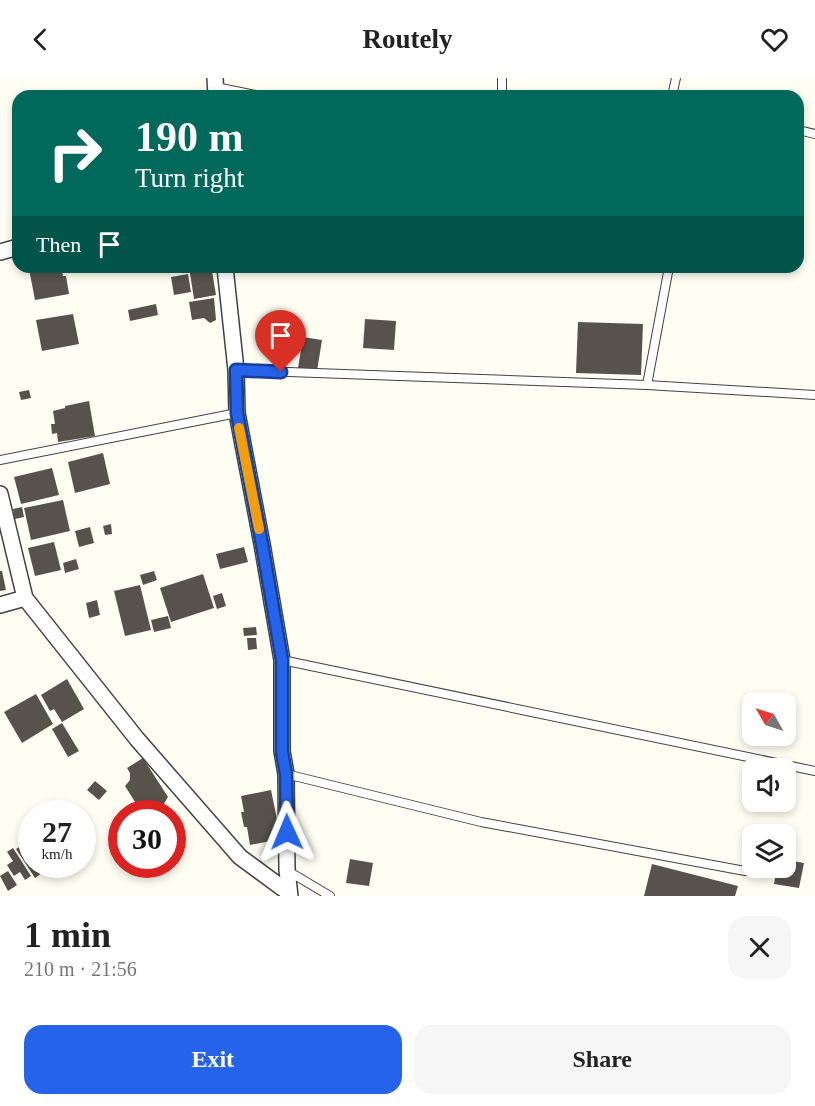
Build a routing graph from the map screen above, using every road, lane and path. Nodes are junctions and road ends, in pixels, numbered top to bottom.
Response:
1 (216, 87) edge
2 (231, 90) edge
3 (226, 273) edge
4 (668, 273) edge
5 (236, 370) junction
6 (647, 385) junction
7 (815, 395) edge
8 (237, 413) junction
9 (0, 460) edge
10 (0, 494) edge
11 (25, 598) junction
12 (0, 606) edge
13 (282, 660) junction
14 (815, 771) edge
15 (286, 774) junction
16 (287, 870) junction
17 (742, 870) edge
18 (289, 894) edge
19 (330, 896) edge

1 - 2 lane
3 - 5 street
4 - 6 lane
5 - 6 lane
5 - 8 street
6 - 7 lane
8 - 9 lane
8 - 13 street
10 - 11 street
11 - 12 street
11 - 18 street
13 - 14 lane
13 - 15 street
15 - 16 street
15 - 17 lane
16 - 18 street
16 - 19 lane

